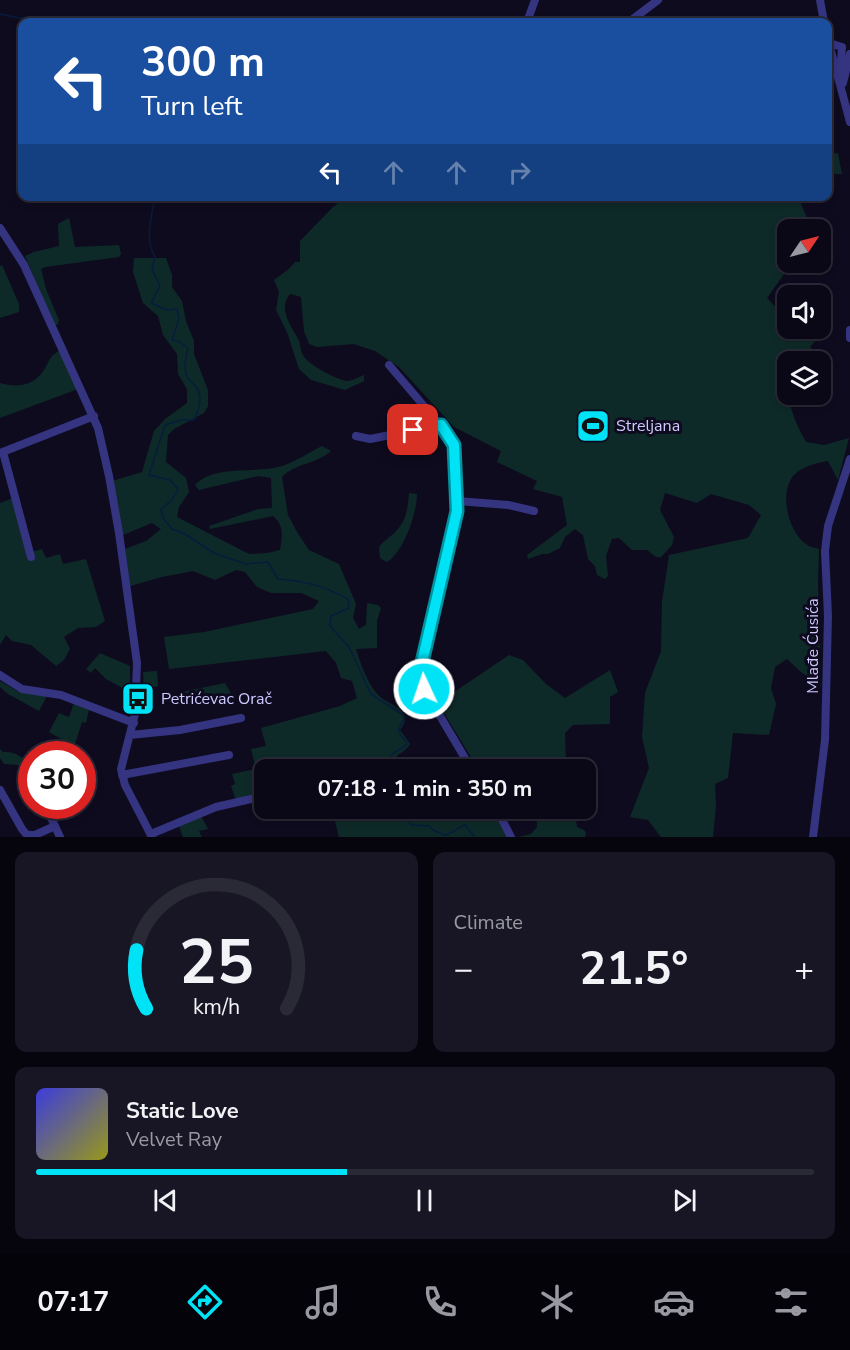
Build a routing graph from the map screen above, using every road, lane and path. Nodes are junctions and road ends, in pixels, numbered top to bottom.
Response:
1 (534, 0) edge
2 (658, 0) edge
3 (820, 0) edge
4 (528, 18) edge
5 (634, 18) edge
6 (823, 18) edge
7 (832, 43) edge
8 (850, 54) edge
9 (832, 57) edge
10 (840, 87) junction
11 (850, 122) edge
12 (0, 228) edge
13 (850, 330) edge
14 (850, 338) edge
15 (389, 365) dead end
16 (94, 416) junction
17 (441, 425) junction
18 (356, 436) dead end
19 (2, 453) edge
20 (850, 459) edge
21 (457, 501) junction
22 (534, 511) dead end
23 (31, 557) dead end
24 (0, 675) edge
25 (241, 718) dead end
26 (134, 723) junction
27 (130, 735) junction
28 (230, 755) dead end
29 (465, 759) edge
30 (122, 775) junction
31 (0, 790) edge
32 (254, 798) edge
33 (52, 819) edge
34 (502, 819) edge
35 (55, 825) junction
36 (152, 836) edge
37 (60, 837) edge
38 (511, 837) edge
39 (813, 837) edge

1 - 4 street
2 - 5 street
3 - 6 street
7 - 10 street
8 - 10 street
9 - 10 street
10 - 11 street
12 - 16 street
13 - 14 street
15 - 17 street
16 - 19 street
16 - 26 street
17 - 18 street
17 - 21 street
19 - 23 street
20 - 39 street, Mlađe Ćusića
21 - 22 street
21 - 29 street
24 - 26 street
25 - 27 street
26 - 27 street
27 - 30 street
28 - 30 street
30 - 36 street
31 - 35 street
32 - 36 street
33 - 35 street
34 - 38 street
35 - 37 street

